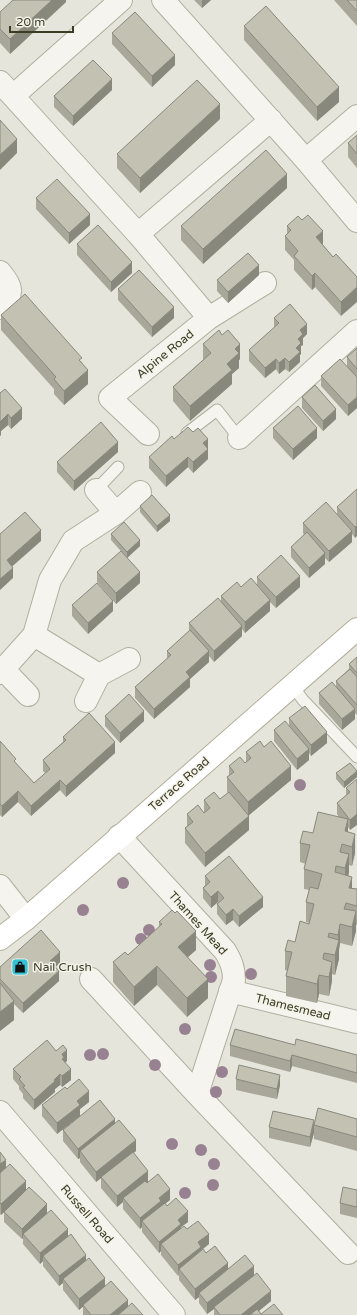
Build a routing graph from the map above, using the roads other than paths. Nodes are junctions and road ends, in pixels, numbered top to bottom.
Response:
1 (122, 0) edge
2 (163, 0) edge
3 (6, 89) edge
4 (357, 116) edge
5 (271, 120) junction
6 (306, 160) junction
7 (357, 221) edge
8 (138, 234) junction
9 (0, 272) edge
10 (265, 283) dead end
11 (0, 308) edge
12 (209, 318) junction
13 (357, 331) edge
14 (187, 433) edge
15 (148, 434) dead end
16 (239, 438) joint
17 (118, 466) dead end
18 (96, 490) joint
19 (140, 492) dead end
20 (116, 513) junction
21 (357, 629) edge
22 (34, 634) junction
23 (129, 659) dead end
24 (1, 669) edge
25 (99, 675) junction
26 (292, 685) junction
27 (28, 695) dead end
28 (86, 701) dead end
29 (357, 757) edge
30 (119, 836) junction
31 (4, 898) edge
32 (26, 919) junction
33 (0, 939) edge
34 (91, 979) dead end
35 (230, 991) junction
36 (357, 1022) edge
37 (197, 1094) junction
38 (0, 1112) edge
39 (348, 1253) dead end
40 (174, 1315) edge

1 - 3 street
2 - 5 street
3 - 8 street
4 - 6 street
5 - 6 street
5 - 8 street
6 - 7 street
8 - 12 street
9 - 11 street
10 - 12 street, Alpine Road
12 - 15 street, Alpine Road
13 - 16 street
14 - 16 lane
17 - 18 lane
18 - 20 street
19 - 20 street
20 - 22 street
21 - 26 main road, Terrace Road
22 - 24 street
22 - 25 street
23 - 25 street
24 - 27 street
25 - 28 street
26 - 29 lane
26 - 30 main road, Terrace Road
30 - 32 main road, Terrace Road
30 - 35 street, Thames Mead
31 - 32 street
32 - 33 main road, Terrace Road
34 - 37 street
35 - 36 street, Thamesmead
35 - 37 street, Thames Mead
37 - 39 street
38 - 40 street, Russell Road

